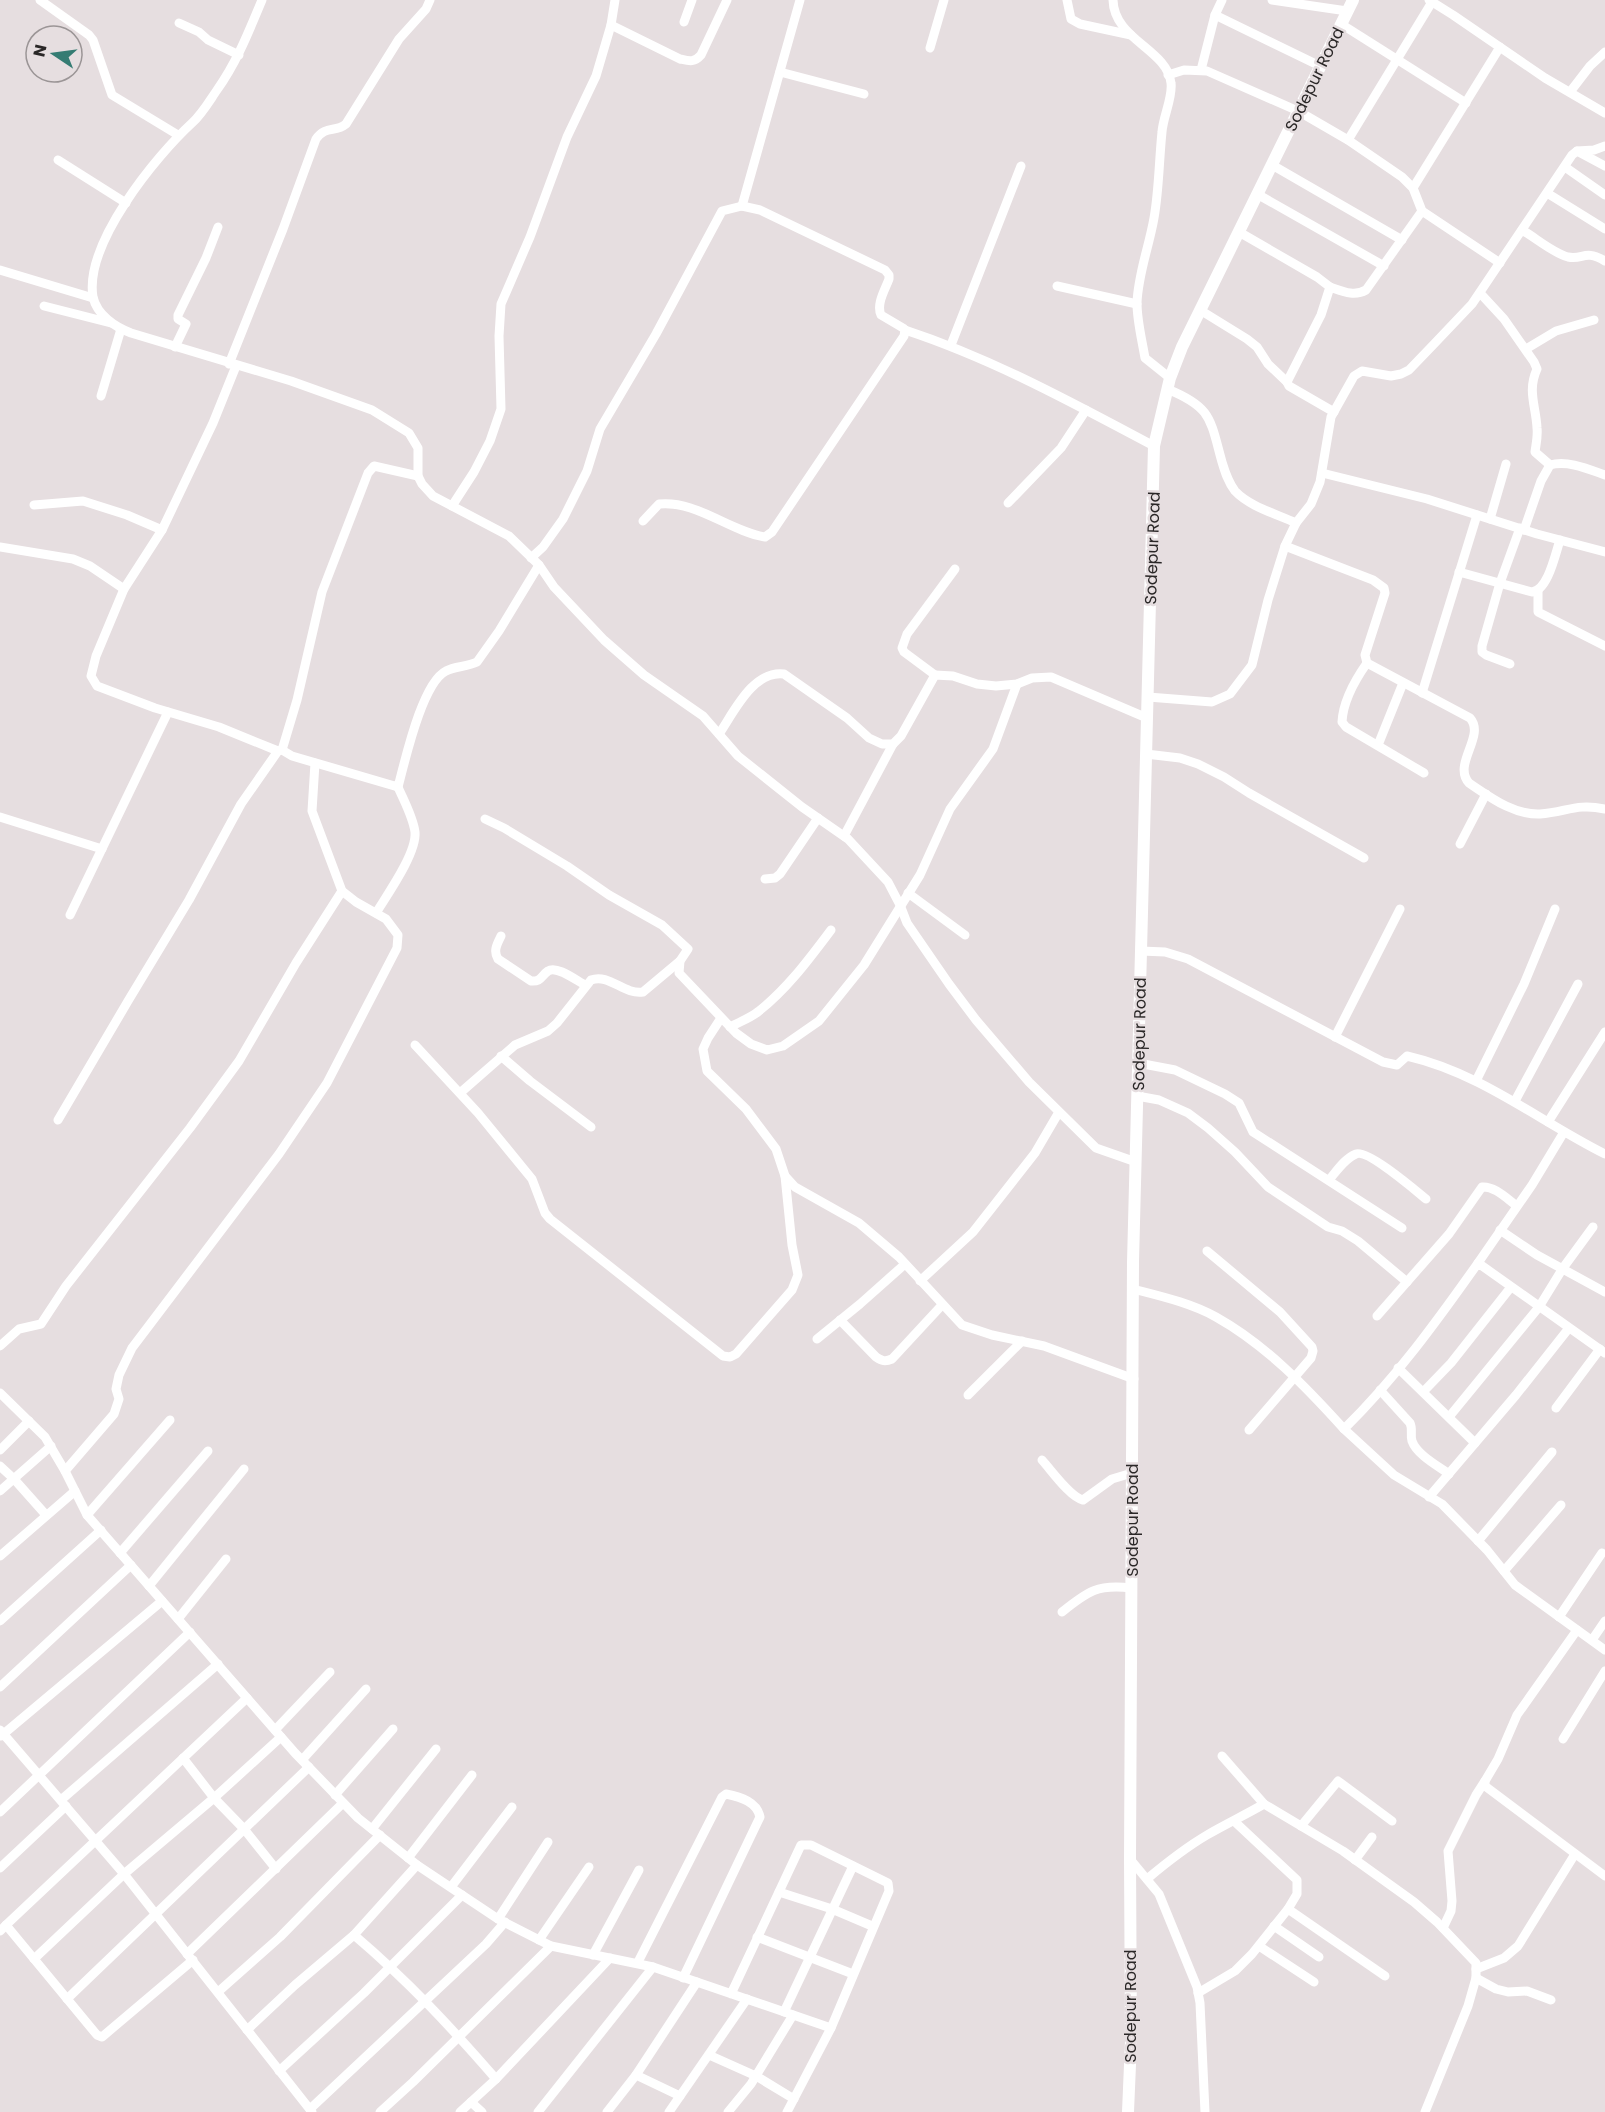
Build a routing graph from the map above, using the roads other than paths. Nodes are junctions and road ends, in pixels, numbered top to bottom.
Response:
1 (40, 0) edge
2 (262, 0) edge
3 (429, 0) edge
4 (615, 0) edge
5 (692, 0) edge
6 (727, 0) edge
7 (800, 0) edge
8 (944, 0) edge
9 (1067, 0) edge
10 (1113, 0) edge
11 (1222, 0) edge
12 (1272, 0) edge
13 (1431, 1) edge
14 (1350, 5) edge
15 (1215, 15) junction
16 (684, 22) dead end
17 (178, 23) dead end
18 (1341, 24) junction
19 (611, 26) junction
20 (1131, 35) junction
21 (1500, 47) junction
22 (930, 48) dead end
23 (1605, 52) edge
24 (239, 55) junction
25 (1397, 59) junction
26 (1320, 66) junction
27 (1201, 70) junction
28 (780, 72) junction
29 (1168, 75) junction
30 (1570, 93) junction
31 (864, 94) dead end
32 (1466, 103) junction
33 (1298, 111) junction
34 (1605, 113) edge
35 (178, 135) junction
36 (1348, 140) junction
37 (1605, 146) edge
38 (1577, 151) junction
39 (58, 160) dead end
40 (1272, 165) junction
41 (1605, 165) edge
42 (1021, 166) dead end
43 (1565, 167) junction
44 (1413, 188) junction
45 (1257, 194) junction
46 (1547, 194) junction
47 (1605, 195) edge
48 (126, 202) junction
49 (742, 206) junction
50 (1426, 213) junction
51 (218, 227) dead end
52 (1605, 229) edge
53 (1522, 230) junction
54 (1239, 232) junction
55 (1402, 240) junction
56 (1605, 261) edge
57 (1500, 264) junction
58 (1384, 266) junction
59 (0, 270) edge
60 (1057, 286) dead end
61 (1330, 287) junction
62 (1480, 293) junction
63 (93, 297) junction
64 (1137, 304) junction
65 (44, 306) dead end
66 (1200, 310) junction
67 (1594, 320) dead end
68 (117, 327) junction
69 (905, 330) junction
70 (951, 345) junction
71 (176, 347) junction
72 (1526, 349) junction
73 (233, 365) junction
74 (1287, 382) junction
75 (1168, 384) junction
76 (101, 396) dead end
77 (1086, 410) junction
78 (1334, 412) junction
79 (1154, 446) junction
80 (1506, 464) dead end
81 (1550, 465) junction
82 (1322, 473) junction
83 (418, 476) junction
84 (1605, 476) edge
85 (1008, 503) dead end
86 (34, 505) dead end
87 (452, 506) junction
88 (1478, 515) junction
89 (1490, 519) junction
90 (643, 521) dead end
91 (1296, 524) junction
92 (1522, 529) junction
93 (162, 530) junction
94 (1560, 540) junction
95 (1285, 546) junction
96 (0, 547) edge
97 (1605, 552) edge
98 (531, 558) junction
99 (539, 565) junction
100 (955, 569) dead end
101 (1459, 572) junction
102 (1500, 583) junction
103 (124, 589) junction
104 (1538, 591) junction
105 (1605, 646) edge
106 (1367, 663) junction
107 (1510, 664) dead end
108 (935, 675) junction
109 (1403, 683) junction
110 (1017, 684) junction
111 (1422, 693) junction
112 (1148, 697) junction
113 (168, 712) junction
114 (1147, 718) junction
115 (719, 734) junction
116 (893, 744) junction
117 (1378, 746) junction
118 (280, 750) junction
119 (1146, 754) junction
120 (315, 763) junction
121 (1424, 773) dead end
122 (398, 787) junction
123 (1486, 794) junction
124 (1605, 809) edge
125 (0, 817) edge
126 (818, 818) junction
127 (485, 819) dead end
128 (844, 836) junction
129 (1460, 844) dead end
130 (102, 849) junction
131 (1364, 858) dead end
132 (765, 879) dead end
133 (342, 891) junction
134 (908, 893) junction
135 (900, 905) junction
136 (1400, 909) dead end
137 (1555, 909) dead end
138 (376, 914) junction
139 (70, 915) dead end
140 (831, 930) dead end
141 (965, 935) dead end
142 (501, 936) dead end
143 (1141, 951) junction
144 (680, 961) junction
145 (1578, 984) dead end
146 (585, 985) junction
147 (721, 1018) junction
148 (730, 1027) junction
149 (1605, 1032) edge
150 (1335, 1037) junction
151 (415, 1045) dead end
152 (501, 1056) junction
153 (1138, 1063) junction
154 (1476, 1082) junction
155 (460, 1093) junction
156 (1137, 1096) junction
157 (1515, 1101) junction
158 (1059, 1112) junction
159 (58, 1120) dead end
160 (1548, 1122) junction
161 (591, 1127) dead end
162 (1564, 1132) junction
163 (1605, 1154) edge
164 (1136, 1162) junction
165 (785, 1176) junction
166 (1329, 1180) junction
167 (1426, 1199) dead end
168 (1517, 1206) junction
169 (1593, 1227) dead end
170 (1402, 1228) dead end
171 (1500, 1230) junction
172 (1207, 1251) dead end
173 (1478, 1263) junction
174 (905, 1264) junction
175 (1563, 1269) junction
176 (920, 1281) junction
177 (1407, 1282) junction
178 (1511, 1287) junction
179 (1133, 1289) junction
180 (1605, 1292) edge
181 (942, 1305) junction
182 (1539, 1307) junction
183 (1377, 1316) dead end
184 (840, 1320) junction
185 (1569, 1328) junction
186 (817, 1339) dead end
187 (1022, 1341) junction
188 (0, 1346) edge
189 (1603, 1351) edge
190 (1398, 1368) junction
191 (1295, 1377) junction
192 (1134, 1379) junction
193 (1380, 1390) junction
194 (1424, 1392) junction
195 (968, 1395) dead end
196 (2, 1399) edge
197 (1556, 1408) dead end
198 (1449, 1417) junction
199 (170, 1420) dead end
200 (29, 1421) junction
201 (1344, 1429) junction
202 (1249, 1430) dead end
203 (1475, 1443) junction
204 (51, 1446) junction
205 (0, 1450) edge
206 (208, 1450) dead end
207 (1552, 1452) dead end
208 (1042, 1460) dead end
209 (0, 1466) edge
210 (244, 1470) dead end
211 (65, 1471) junction
212 (1132, 1473) junction
213 (1449, 1474) junction
214 (14, 1479) junction
215 (0, 1491) edge
216 (75, 1491) junction
217 (1429, 1497) junction
218 (1561, 1505) dead end
219 (46, 1515) junction
220 (87, 1515) junction
221 (100, 1530) junction
222 (1478, 1541) junction
223 (120, 1553) junction
224 (1602, 1553) dead end
225 (0, 1556) edge
226 (226, 1559) dead end
227 (131, 1565) junction
228 (1504, 1571) junction
229 (149, 1586) junction
230 (1131, 1588) junction
231 (162, 1600) junction
232 (1062, 1611) dead end
233 (1559, 1617) junction
234 (178, 1618) junction
235 (0, 1621) edge
236 (1605, 1621) edge
237 (1577, 1630) junction
238 (190, 1632) junction
239 (1592, 1641) junction
240 (1605, 1650) edge
241 (218, 1664) junction
242 (1605, 1671) edge
243 (330, 1672) dead end
244 (0, 1687) edge
245 (366, 1689) dead end
246 (247, 1698) junction
247 (393, 1729) dead end
248 (278, 1733) junction
249 (1, 1734) edge
250 (1563, 1740) dead end
251 (436, 1749) dead end
252 (1222, 1756) dead end
253 (183, 1758) junction
254 (306, 1764) junction
255 (472, 1775) dead end
256 (40, 1776) junction
257 (1485, 1781) junction
258 (335, 1795) junction
259 (214, 1798) junction
260 (63, 1803) junction
261 (344, 1803) junction
262 (1264, 1804) junction
263 (512, 1807) dead end
264 (0, 1812) edge
265 (1234, 1821) junction
266 (1392, 1821) dead end
267 (1301, 1826) junction
268 (244, 1829) junction
269 (372, 1829) junction
270 (380, 1835) junction
271 (1372, 1837) dead end
272 (95, 1840) junction
273 (548, 1842) dead end
274 (1575, 1854) junction
275 (408, 1857) junction
276 (1130, 1859) junction
277 (1355, 1860) junction
278 (417, 1864) junction
279 (853, 1866) junction
280 (589, 1867) dead end
281 (0, 1868) edge
282 (276, 1869) junction
283 (639, 1870) dead end
284 (124, 1874) junction
285 (1605, 1876) edge
286 (1147, 1879) junction
287 (451, 1887) junction
288 (779, 1892) junction
289 (462, 1895) junction
290 (1288, 1909) junction
291 (832, 1910) junction
292 (156, 1914) junction
293 (501, 1920) junction
294 (872, 1926) junction
295 (1274, 1926) junction
296 (3, 1928) edge
297 (1443, 1928) junction
298 (354, 1935) junction
299 (757, 1937) junction
300 (539, 1940) junction
301 (550, 1946) junction
302 (1259, 1946) junction
303 (593, 1955) junction
304 (190, 1957) junction
305 (810, 1957) junction
306 (1319, 1957) dead end
307 (610, 1958) junction
308 (34, 1959) junction
309 (638, 1962) junction
310 (391, 1966) junction
311 (653, 1967) junction
312 (854, 1974) junction
313 (1476, 1974) junction
314 (1385, 1976) dead end
315 (683, 1978) junction
316 (697, 1982) junction
317 (1314, 1982) dead end
318 (218, 1992) junction
319 (731, 1994) junction
320 (1198, 1994) junction
321 (68, 1999) junction
322 (747, 1999) junction
323 (425, 2000) junction
324 (1551, 2000) dead end
325 (788, 2014) junction
326 (831, 2028) junction
327 (248, 2030) junction
328 (460, 2037) junction
329 (709, 2055) junction
330 (279, 2071) junction
331 (636, 2075) junction
332 (756, 2076) junction
333 (496, 2079) junction
334 (680, 2096) junction
335 (794, 2099) junction
336 (471, 2102) junction
337 (311, 2111) edge
338 (380, 2112) edge
339 (460, 2112) edge
340 (482, 2112) edge
341 (538, 2112) edge
342 (607, 2112) edge
343 (669, 2112) edge
344 (728, 2112) edge
345 (787, 2112) edge
346 (1128, 2112) edge
347 (1205, 2112) edge
348 (1425, 2112) edge

1 - 35 street
2 - 24 street
3 - 73 street
4 - 19 street
5 - 16 street
6 - 19 street
7 - 28 street
8 - 22 street
9 - 20 street
10 - 20 street
11 - 15 street
12 - 14 street
13 - 21 street
13 - 25 street
14 - 18 main road, Sodepur Road
15 - 26 street
15 - 27 street
17 - 24 street
18 - 25 street
18 - 26 main road, Sodepur Road
19 - 87 street
20 - 29 street
21 - 30 street
21 - 32 street
23 - 30 street
24 - 35 street
25 - 32 street
25 - 36 street
26 - 33 main road, Sodepur Road
27 - 29 street
27 - 33 street
28 - 31 street
28 - 49 street
29 - 64 street
30 - 34 street
32 - 44 street
33 - 36 street
33 - 40 main road, Sodepur Road
35 - 48 street
36 - 44 street
37 - 38 street
38 - 41 street
38 - 43 street
39 - 48 street
40 - 45 main road, Sodepur Road
40 - 55 street
42 - 70 street
43 - 46 street
43 - 47 street
44 - 50 street
45 - 54 main road, Sodepur Road
45 - 58 street
46 - 52 street
46 - 53 street
48 - 63 street
49 - 69 street
49 - 98 street
50 - 55 street
50 - 57 street
51 - 71 street
53 - 56 street
53 - 57 street
54 - 61 street
54 - 66 main road, Sodepur Road
55 - 58 street
57 - 62 street
58 - 61 street
59 - 63 street
60 - 64 street
61 - 74 street
62 - 72 street
62 - 78 street
63 - 68 street
64 - 75 street
65 - 68 street
66 - 74 street
66 - 75 main road, Sodepur Road
67 - 72 street
68 - 71 street
68 - 76 street
69 - 70 street
69 - 90 street
70 - 77 street
71 - 73 street
72 - 81 street
73 - 83 street
73 - 93 street
74 - 78 street
75 - 79 main road, Sodepur Road
75 - 91 street
77 - 79 street
77 - 85 street
78 - 82 street
79 - 112 main road, Sodepur Road
80 - 89 street
81 - 84 street
81 - 92 street
82 - 88 street
82 - 91 street
83 - 87 street
83 - 118 street
86 - 93 street
87 - 98 street
88 - 89 street
88 - 101 street
89 - 92 street
91 - 95 street
92 - 94 street
92 - 102 street
93 - 103 street
94 - 97 street
94 - 104 street
95 - 106 street
95 - 112 street
96 - 103 street
98 - 99 street
99 - 115 street
99 - 122 street
100 - 108 street
101 - 102 street
101 - 111 street
102 - 104 street
102 - 107 street
103 - 113 street
104 - 105 street
106 - 109 street
106 - 117 street
108 - 110 street
108 - 116 street
109 - 111 street
109 - 117 street
110 - 114 street
110 - 134 street
111 - 123 street
112 - 114 main road, Sodepur Road
113 - 118 street
113 - 130 street
114 - 119 main road, Sodepur Road
115 - 116 street
115 - 126 street
116 - 128 street
117 - 121 street
118 - 120 street
118 - 159 street
119 - 131 street
119 - 143 main road, Sodepur Road
120 - 122 street
120 - 133 street
122 - 138 street
123 - 124 street
123 - 129 street
125 - 130 street
126 - 128 street
126 - 132 street
127 - 144 street
128 - 135 street
130 - 139 street
133 - 138 street
133 - 188 street
134 - 135 street
134 - 141 street
135 - 148 street
135 - 158 street
136 - 150 street
137 - 154 street
138 - 211 street
140 - 148 street
142 - 146 street
143 - 150 street
143 - 153 main road, Sodepur Road
144 - 146 street
144 - 147 street
145 - 157 street
146 - 152 street
147 - 148 street
147 - 165 street
149 - 160 street
150 - 154 street
151 - 155 street
152 - 155 street
152 - 161 street
153 - 156 main road, Sodepur Road
153 - 166 street
154 - 157 street
155 - 165 street
156 - 164 main road, Sodepur Road
156 - 177 street
157 - 160 street
158 - 164 street
158 - 176 street
160 - 162 street
162 - 163 street
162 - 168 street
164 - 179 main road, Sodepur Road
165 - 174 street
166 - 167 street
166 - 170 street
168 - 171 street
168 - 177 street
169 - 175 street
171 - 173 street
171 - 175 street
172 - 191 street
173 - 178 street
173 - 190 street
174 - 176 street
174 - 184 street
175 - 180 street
175 - 182 street
176 - 181 street
177 - 183 street
178 - 182 street
178 - 194 street
179 - 191 street
179 - 192 main road, Sodepur Road
181 - 184 street
181 - 187 street
182 - 185 street
182 - 198 street
184 - 186 street
185 - 189 street
185 - 203 street
187 - 192 street
187 - 195 street
189 - 197 street
190 - 193 street
190 - 194 street
191 - 201 street
191 - 202 street
192 - 212 main road, Sodepur Road
193 - 201 street
193 - 213 street
194 - 198 street
196 - 200 street
198 - 203 street
199 - 220 street
200 - 204 street
200 - 205 street
201 - 217 street
203 - 213 street
204 - 211 street
204 - 214 street
206 - 223 street
207 - 222 street
208 - 212 street
209 - 214 street
210 - 229 street
211 - 216 street
212 - 230 main road, Sodepur Road
213 - 217 street
214 - 215 street
214 - 219 street
216 - 219 street
216 - 220 street
217 - 222 street
218 - 228 street
219 - 225 street
220 - 221 street
221 - 223 street
221 - 235 street
222 - 228 street
223 - 227 street
224 - 233 street
226 - 234 street
227 - 229 street
227 - 244 street
228 - 233 street
229 - 231 street
230 - 232 street
230 - 276 main road, Sodepur Road
231 - 234 street
231 - 249 street
233 - 237 street
234 - 238 street
236 - 239 street
237 - 239 street
237 - 257 street
238 - 241 street
238 - 256 street
239 - 240 street
241 - 246 street
241 - 260 street
242 - 250 street
243 - 248 street
245 - 254 street
246 - 248 street
246 - 253 street
247 - 258 street
248 - 254 street
248 - 259 street
249 - 256 street
251 - 269 street
252 - 262 street
253 - 259 street
253 - 272 street
254 - 258 street
254 - 268 street
255 - 275 street
256 - 260 street
256 - 264 street
257 - 274 street
257 - 297 street
258 - 261 street
259 - 268 street
259 - 284 street
260 - 272 street
260 - 281 street
261 - 269 street
261 - 282 street
262 - 265 street
262 - 267 street
263 - 287 street
265 - 286 street
265 - 290 street
266 - 267 street
267 - 277 street
268 - 282 street
268 - 292 street
269 - 270 street
270 - 275 street
270 - 318 street
271 - 277 street
272 - 284 street
272 - 296 street
273 - 293 street
274 - 285 street
274 - 313 street
275 - 278 street
276 - 286 street
276 - 346 main road, Sodepur Road
277 - 297 street
278 - 287 street
278 - 298 street
279 - 288 street
279 - 291 street
279 - 294 street
280 - 300 street
282 - 304 street
283 - 303 street
284 - 292 street
284 - 308 street
286 - 320 street
287 - 289 street
288 - 291 street
288 - 299 street
289 - 293 street
289 - 310 street
290 - 295 street
290 - 314 street
291 - 294 street
291 - 305 street
292 - 304 street
292 - 321 street
293 - 300 street
293 - 323 street
294 - 312 street
295 - 302 street
295 - 306 street
296 - 308 street
297 - 313 street
298 - 310 street
298 - 327 street
299 - 305 street
299 - 319 street
300 - 301 street
301 - 303 street
301 - 328 street
302 - 317 street
302 - 320 street
303 - 307 street
304 - 318 street
304 - 321 street
305 - 312 street
305 - 325 street
307 - 309 street
307 - 333 street
308 - 321 street
309 - 311 street
309 - 315 street
310 - 323 street
310 - 330 street
311 - 315 street
311 - 341 street
312 - 326 street
313 - 324 street
313 - 348 street
315 - 316 street
316 - 319 street
316 - 331 street
318 - 327 street
319 - 322 street
320 - 347 street
322 - 325 street
322 - 329 street
323 - 328 street
323 - 337 street
325 - 326 street
325 - 332 street
326 - 335 street
327 - 330 street
328 - 333 street
328 - 338 street
329 - 332 street
329 - 334 street
330 - 337 street
331 - 334 street
331 - 342 street
332 - 335 street
332 - 344 street
333 - 336 street
334 - 343 street
335 - 345 street
336 - 339 street
336 - 340 street

